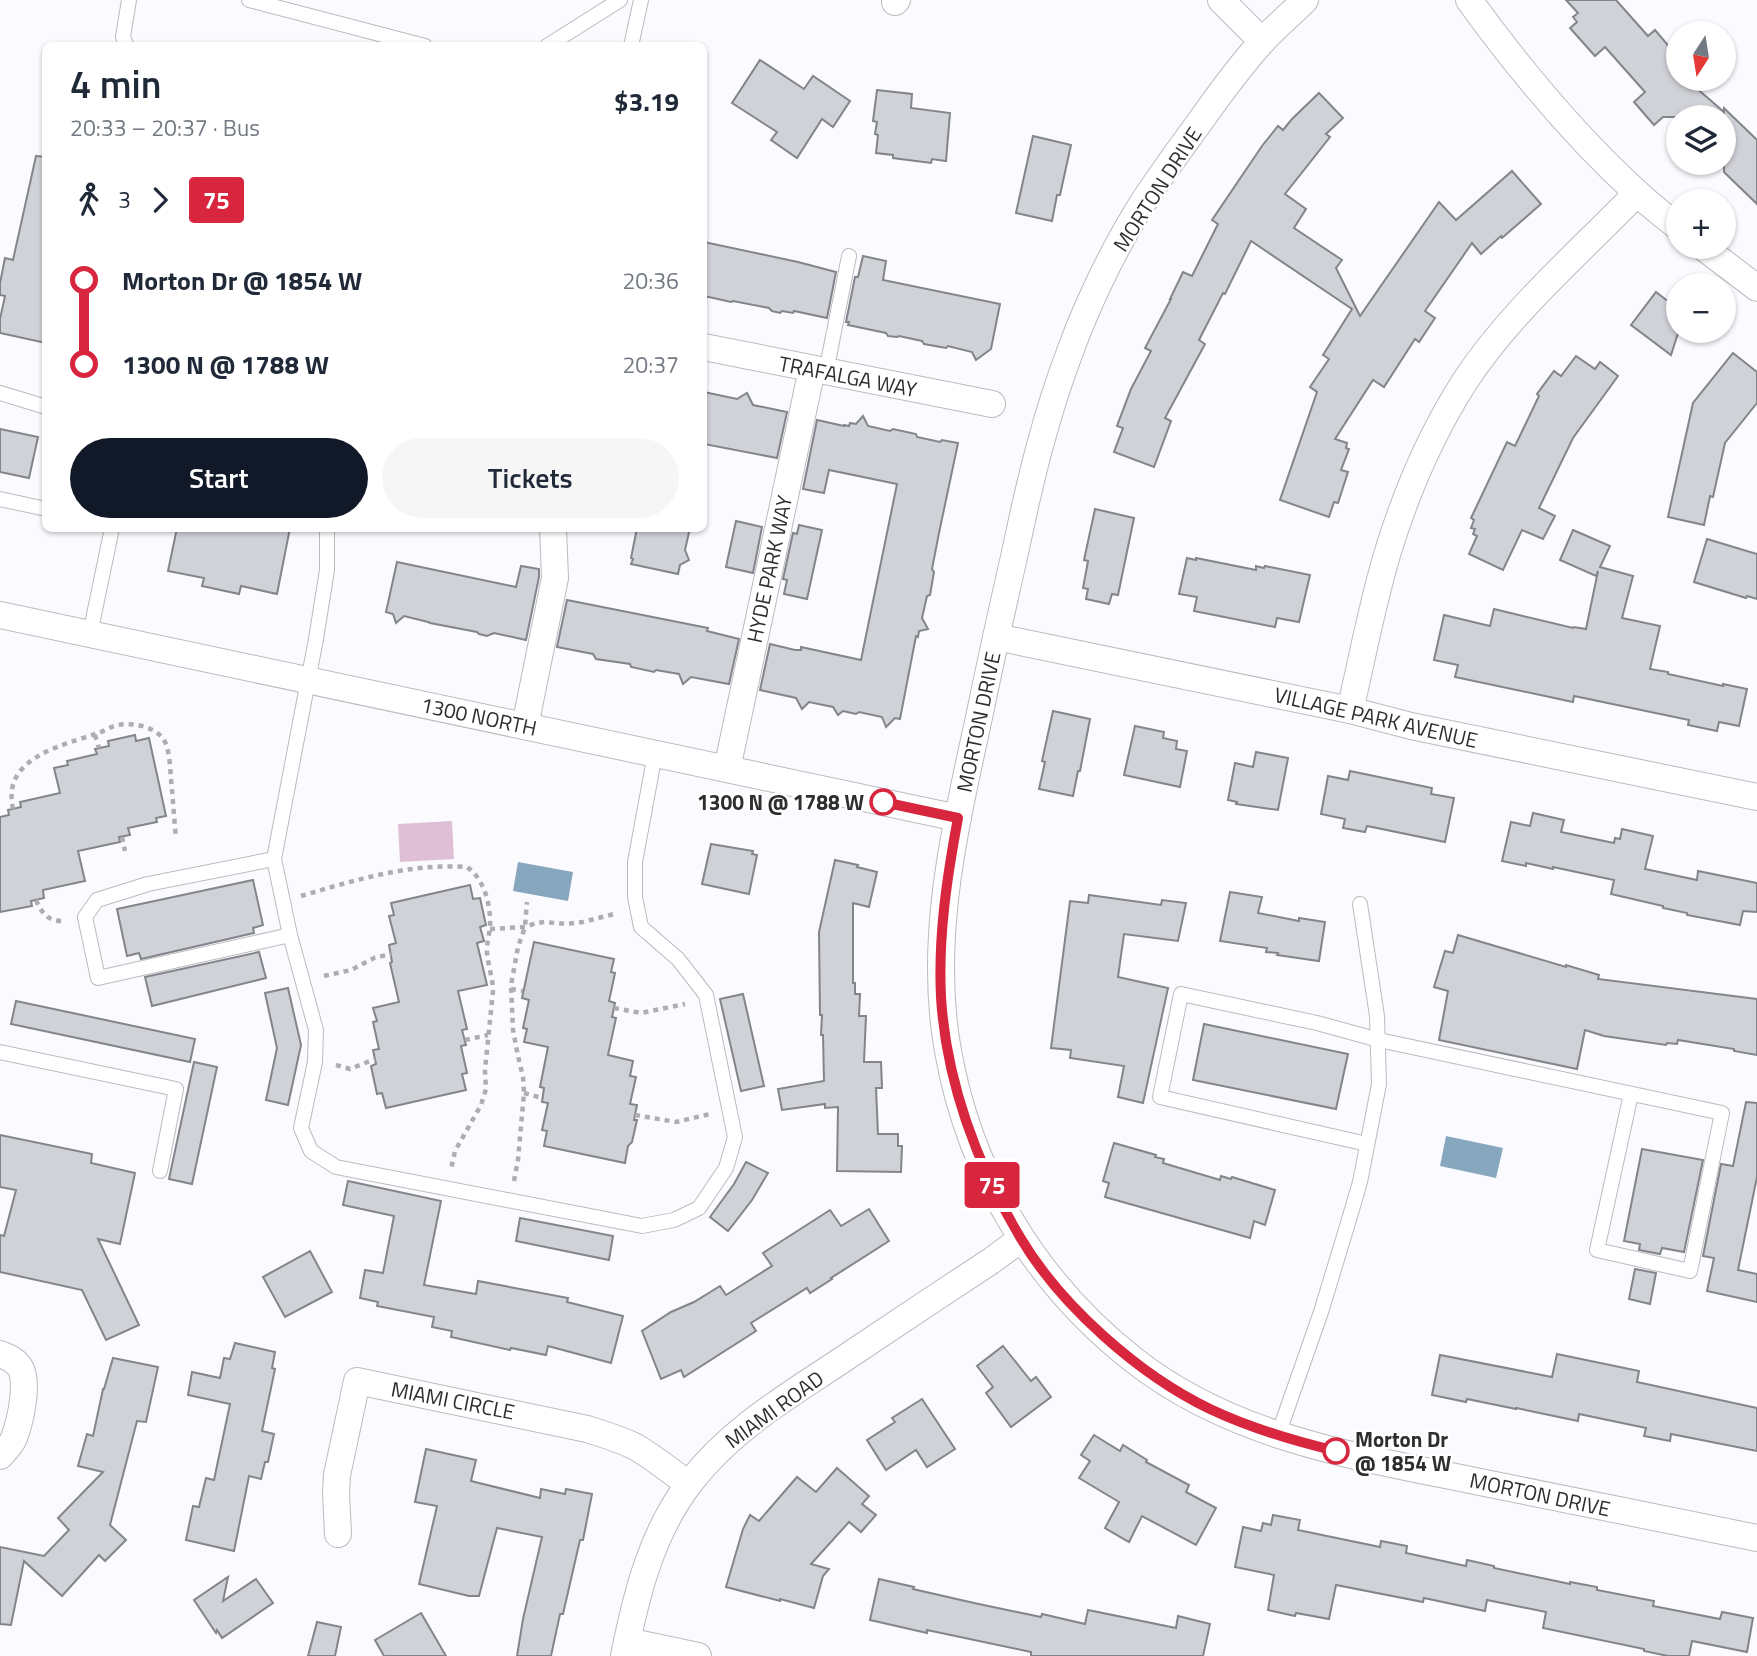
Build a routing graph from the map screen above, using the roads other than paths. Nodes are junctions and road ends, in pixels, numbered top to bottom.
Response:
1 (128, 0) edge
2 (249, 0) edge
3 (620, 0) edge
4 (641, 0) edge
5 (1221, 0) edge
6 (1306, 0) edge
7 (1469, 0) edge
8 (1262, 41) junction
9 (125, 42) edge
10 (410, 42) edge
11 (553, 42) edge
12 (632, 42) edge
13 (1637, 193) junction
14 (1666, 217) edge
15 (849, 256) dead end
16 (1719, 259) edge
17 (1757, 288) edge
18 (707, 348) edge
19 (819, 370) junction
20 (0, 393) edge
21 (992, 404) dead end
22 (42, 406) edge
23 (0, 499) edge
24 (42, 508) edge
25 (111, 532) edge
26 (327, 532) edge
27 (553, 532) edge
28 (0, 615) edge
29 (90, 634) junction
30 (996, 637) junction
31 (308, 680) junction
32 (1350, 710) junction
33 (525, 726) junction
34 (655, 754) junction
35 (727, 769) junction
36 (1757, 797) edge
37 (958, 818) junction
38 (274, 859) junction
39 (1360, 904) dead end
40 (290, 935) junction
41 (1379, 1040) junction
42 (0, 1052) edge
43 (1631, 1094) junction
44 (1367, 1144) junction
45 (160, 1171) dead end
46 (1021, 1239) junction
47 (0, 1354) edge
48 (1278, 1435) junction
49 (0, 1456) edge
50 (688, 1484) junction
51 (338, 1534) dead end
52 (1757, 1538) edge
53 (625, 1648) edge
54 (698, 1656) edge

1 - 9 lane
2 - 10 lane
3 - 11 lane
4 - 12 lane
5 - 8 street
6 - 8 street, MORTON DRIVE
7 - 13 street
8 - 30 street, MORTON DRIVE
13 - 14 street
13 - 32 street
15 - 19 lane
16 - 17 street
18 - 19 street, TRAFALGA WAY
19 - 21 street, TRAFALGA WAY
19 - 35 street, HYDE PARK WAY
20 - 22 lane
23 - 24 lane
25 - 29 lane
26 - 31 lane
27 - 33 street
28 - 29 street, 1300 NORTH
29 - 31 street, 1300 NORTH
30 - 32 street, VILLAGE PARK AVENUE
30 - 37 street, MORTON DRIVE
31 - 33 street, 1300 NORTH
31 - 38 lane
32 - 36 street, VILLAGE PARK AVENUE
33 - 34 street, 1300 NORTH
34 - 35 street, 1300 NORTH
34 - 40 lane
35 - 37 street, 1300 NORTH
37 - 46 street, MORTON DRIVE
38 - 40 lane
38 - 40 lane
39 - 41 lane
41 - 43 lane
41 - 44 lane
41 - 44 lane
42 - 45 lane
43 - 43 lane
44 - 48 lane
46 - 48 street, MORTON DRIVE
46 - 50 street, MIAMI ROAD
47 - 49 street
48 - 52 street, MORTON DRIVE
50 - 51 street, MIAMI CIRCLE
50 - 53 street, MIAMI ROAD
53 - 54 street

